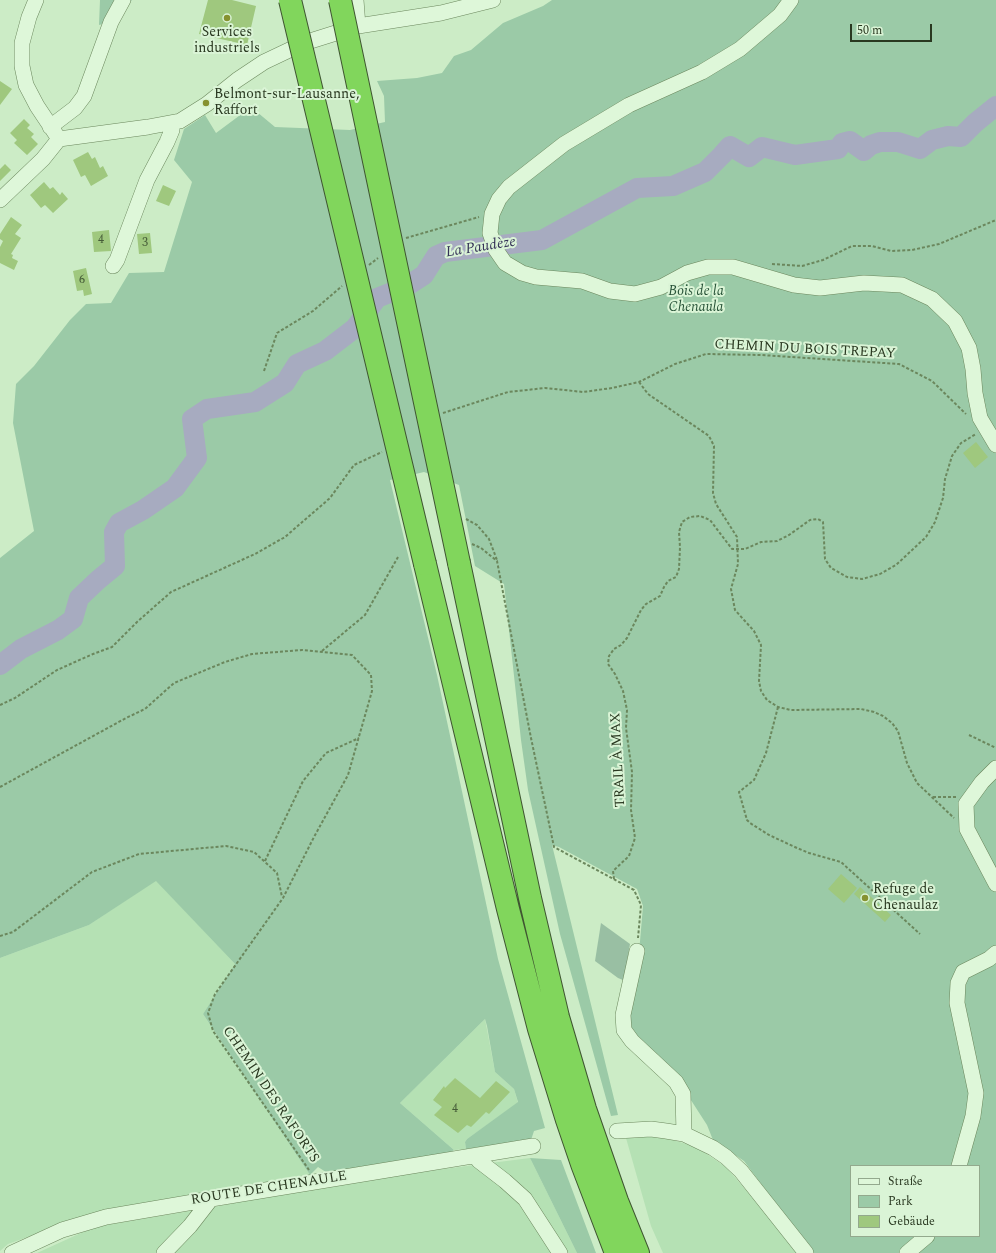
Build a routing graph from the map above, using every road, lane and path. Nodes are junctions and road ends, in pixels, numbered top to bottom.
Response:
1 (36, 0) edge
2 (123, 0) edge
3 (290, 0) edge
4 (340, 0) edge
5 (356, 0) edge
6 (493, 0) edge
7 (791, 0) edge
8 (441, 7) edge
9 (358, 26) junction
10 (172, 123) junction
11 (54, 133) junction
12 (0, 200) edge
13 (996, 220) edge
14 (765, 264) dead end
15 (113, 266) dead end
16 (639, 382) junction
17 (441, 414) dead end
18 (980, 418) junction
19 (988, 432) junction
20 (996, 445) edge
21 (386, 448) dead end
22 (468, 543) dead end
23 (737, 549) junction
24 (398, 557) dead end
25 (322, 652) junction
26 (0, 705) edge
27 (778, 707) junction
28 (969, 735) dead end
29 (359, 738) junction
30 (996, 748) edge
31 (996, 768) edge
32 (0, 787) edge
33 (932, 797) junction
34 (971, 798) junction
35 (966, 829) junction
36 (265, 862) junction
37 (614, 879) junction
38 (996, 884) edge
39 (283, 898) junction
40 (920, 934) dead end
41 (0, 936) edge
42 (636, 951) joint
43 (996, 953) edge
44 (617, 1131) dead end
45 (684, 1134) junction
46 (533, 1146) dead end
47 (475, 1156) junction
48 (959, 1165) edge
49 (316, 1181) junction
50 (212, 1199) junction
51 (926, 1237) edge
52 (12, 1253) edge
53 (164, 1253) edge
54 (560, 1253) edge
55 (616, 1253) edge
56 (638, 1253) edge
57 (806, 1253) edge
58 (907, 1253) edge

1 - 11 street
2 - 11 street
3 - 55 highway, bridge
4 - 56 highway, bridge
5 - 9 street
6 - 8 street
7 - 18 street
8 - 9 street
9 - 10 street
10 - 11 street
10 - 15 street
11 - 12 street
13 - 14 path
16 - 17 path, CHEMIN DU BOIS TREPAY
16 - 18 path, CHEMIN DU BOIS TREPAY
16 - 23 path
18 - 19 street
19 - 20 street
19 - 23 path
21 - 26 path
22 - 37 path
23 - 27 path
23 - 37 path, TRAIL À MAX
24 - 25 path
25 - 29 path, CHEMIN DES RAFORTS
25 - 32 path, CHEMIN DES RAFORTS
27 - 33 path
27 - 40 path
28 - 30 path
29 - 36 path
29 - 39 path, CHEMIN DES RAFORTS
31 - 34 street
33 - 34 path
33 - 35 path
34 - 35 street
35 - 38 street
36 - 39 path
36 - 41 path
37 - 42 path
39 - 49 path, CHEMIN DES RAFORTS
42 - 45 street
43 - 48 street
44 - 45 street
45 - 57 street
46 - 47 street, ROUTE DE CHENAULE
47 - 49 street, ROUTE DE CHENAULE
47 - 54 street
49 - 50 street, ROUTE DE CHENAULE
50 - 52 street, ROUTE DE CHENAULE
50 - 53 street
51 - 58 street

